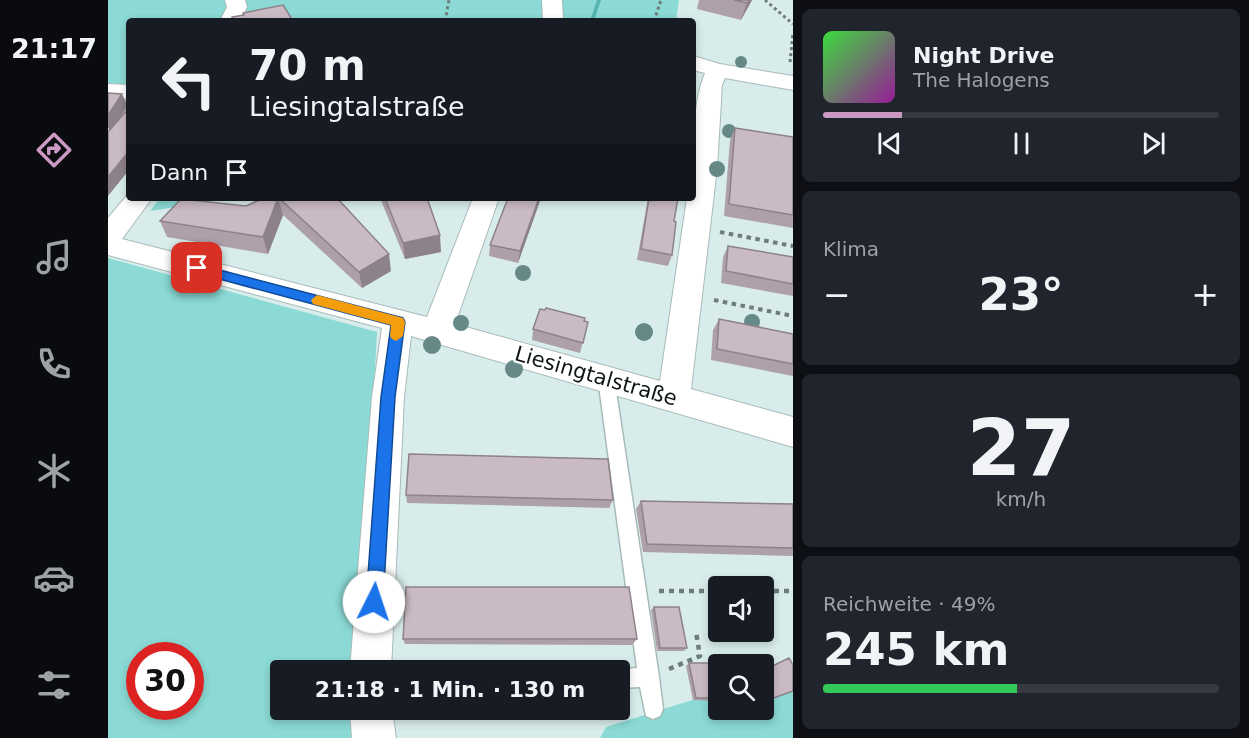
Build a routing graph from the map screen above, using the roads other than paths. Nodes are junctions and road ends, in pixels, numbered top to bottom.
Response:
1 (234, 0) edge
2 (552, 0) edge
3 (232, 18) edge
4 (553, 18) edge
5 (705, 67) edge
6 (791, 73) edge
7 (108, 91) edge
8 (126, 92) edge
9 (137, 201) edge
10 (485, 201) edge
11 (108, 237) edge
12 (108, 245) edge
13 (398, 322) junction
14 (437, 331) junction
15 (606, 378) junction
16 (674, 398) junction
17 (793, 432) edge
18 (371, 660) edge
19 (649, 677) junction
20 (630, 678) edge
21 (653, 709) dead end
22 (372, 720) edge
23 (374, 738) edge

1 - 3 street
2 - 4 street
5 - 6 street
5 - 16 street
7 - 8 street
9 - 11 street
10 - 14 street
12 - 13 street, Liesingtalstraße
13 - 14 street, Liesingtalstraße
13 - 18 street
14 - 15 street, Liesingtalstraße
15 - 16 street, Liesingtalstraße
15 - 19 lane
16 - 17 street, Liesingtalstraße
19 - 20 lane
19 - 21 lane
22 - 23 street

